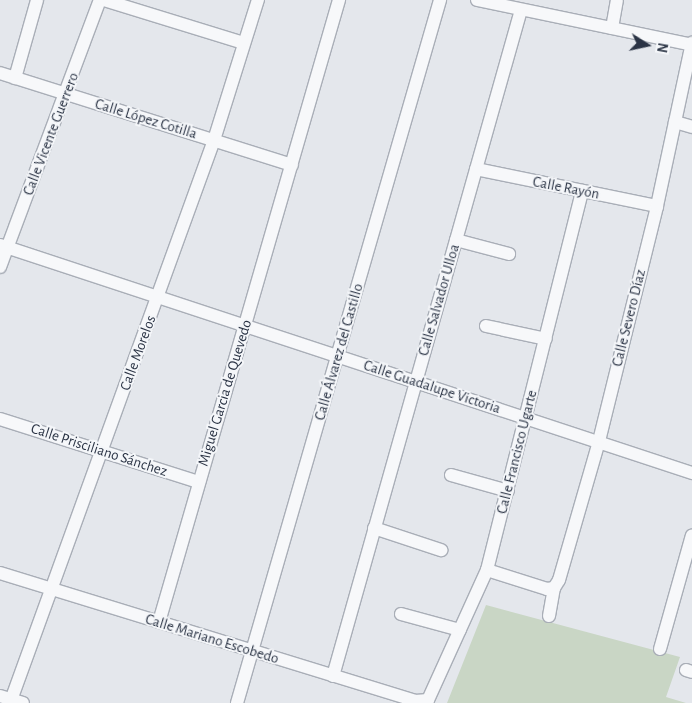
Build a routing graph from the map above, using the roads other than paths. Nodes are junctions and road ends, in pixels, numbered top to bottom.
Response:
1 (37, 0) edge
2 (100, 0) edge
3 (104, 0) edge
4 (258, 0) edge
5 (339, 0) edge
6 (440, 0) edge
7 (477, 0) edge
8 (617, 0) edge
9 (528, 7) edge
10 (612, 28) junction
11 (244, 43) junction
12 (692, 44) edge
13 (0, 73) edge
14 (15, 78) junction
15 (67, 94) junction
16 (675, 122) junction
17 (692, 127) edge
18 (214, 140) junction
19 (292, 165) junction
20 (476, 169) junction
21 (582, 191) junction
22 (656, 206) junction
23 (456, 240) junction
24 (4, 247) edge
25 (509, 254) dead end
26 (0, 267) edge
27 (158, 297) junction
28 (245, 326) junction
29 (486, 326) dead end
30 (546, 339) junction
31 (338, 357) junction
32 (416, 382) junction
33 (526, 418) junction
34 (0, 419) edge
35 (599, 441) junction
36 (102, 450) junction
37 (692, 473) edge
38 (451, 475) dead end
39 (199, 482) junction
40 (508, 491) junction
41 (374, 528) junction
42 (692, 535) edge
43 (441, 550) dead end
44 (487, 570) junction
45 (0, 573) edge
46 (51, 588) junction
47 (554, 588) junction
48 (402, 614) dead end
49 (549, 616) dead end
50 (159, 622) junction
51 (460, 630) junction
52 (660, 650) dead end
53 (253, 652) junction
54 (333, 676) junction
55 (11, 700) edge
56 (237, 703) edge
57 (424, 703) edge

1 - 14 street
2 - 15 street, Calle Vicente Guerrero
3 - 11 street
4 - 11 street, Calle Morelos
5 - 19 street, Miguel Garcia de Quevedo
6 - 31 street, Calle Álvarez del Castillo
7 - 9 street
8 - 10 street
9 - 10 street
9 - 20 street, Calle Salvador Ulloa
10 - 12 street
11 - 18 street, Calle Morelos
12 - 16 street, Calle Severo Díaz
13 - 14 street, Calle López Cotilla
14 - 15 street, Calle López Cotilla
15 - 18 street, Calle López Cotilla
15 - 24 street, Calle Vicente Guerrero
16 - 17 street
16 - 22 street, Calle Severo Díaz
18 - 19 street, Calle López Cotilla
18 - 27 street, Calle Morelos
19 - 28 street, Miguel Garcia de Quevedo
20 - 21 street, Calle Rayón
20 - 23 street, Calle Salvador Ulloa
21 - 22 street, Calle Rayón
21 - 30 street, Calle Francisco Ugarte
22 - 35 street, Calle Severo Díaz
23 - 25 street
23 - 32 street, Calle Salvador Ulloa
24 - 26 street, Calle Vicente Guerrero
24 - 27 street, Calle Guadalupe Victoria
27 - 28 street, Calle Guadalupe Victoria
27 - 36 street, Calle Morelos
28 - 31 street, Calle Guadalupe Victoria
28 - 39 street, Miguel Garcia de Quevedo
29 - 30 street
30 - 33 street, Calle Francisco Ugarte
31 - 32 street, Calle Guadalupe Victoria
31 - 53 street, Calle Álvarez del Castillo
32 - 33 street, Calle Guadalupe Victoria
32 - 41 street, Calle Salvador Ulloa
33 - 35 street, Calle Guadalupe Victoria
33 - 40 street, Calle Francisco Ugarte
34 - 36 street, Calle Prisciliano Sánchez
35 - 37 street, Calle Guadalupe Victoria
35 - 47 street, Calle Severo Díaz
36 - 39 street, Calle Prisciliano Sánchez
36 - 46 street, Calle Morelos
38 - 40 street
39 - 50 street, Miguel Garcia de Quevedo
40 - 44 street, Calle Francisco Ugarte
41 - 43 street
41 - 54 street, Calle Salvador Ulloa
42 - 52 street
44 - 47 street
44 - 51 street, Calle Francisco Ugarte
45 - 46 street, Calle Mariano Escobedo
46 - 50 street, Calle Mariano Escobedo
46 - 55 street, Calle Morelos
47 - 49 street, Calle Severo Díaz
48 - 51 street
50 - 53 street, Calle Mariano Escobedo
51 - 57 street, Calle Francisco Ugarte
53 - 54 street, Calle Mariano Escobedo
53 - 56 street, Calle Álvarez del Castillo
54 - 57 street, Calle Mariano Escobedo

